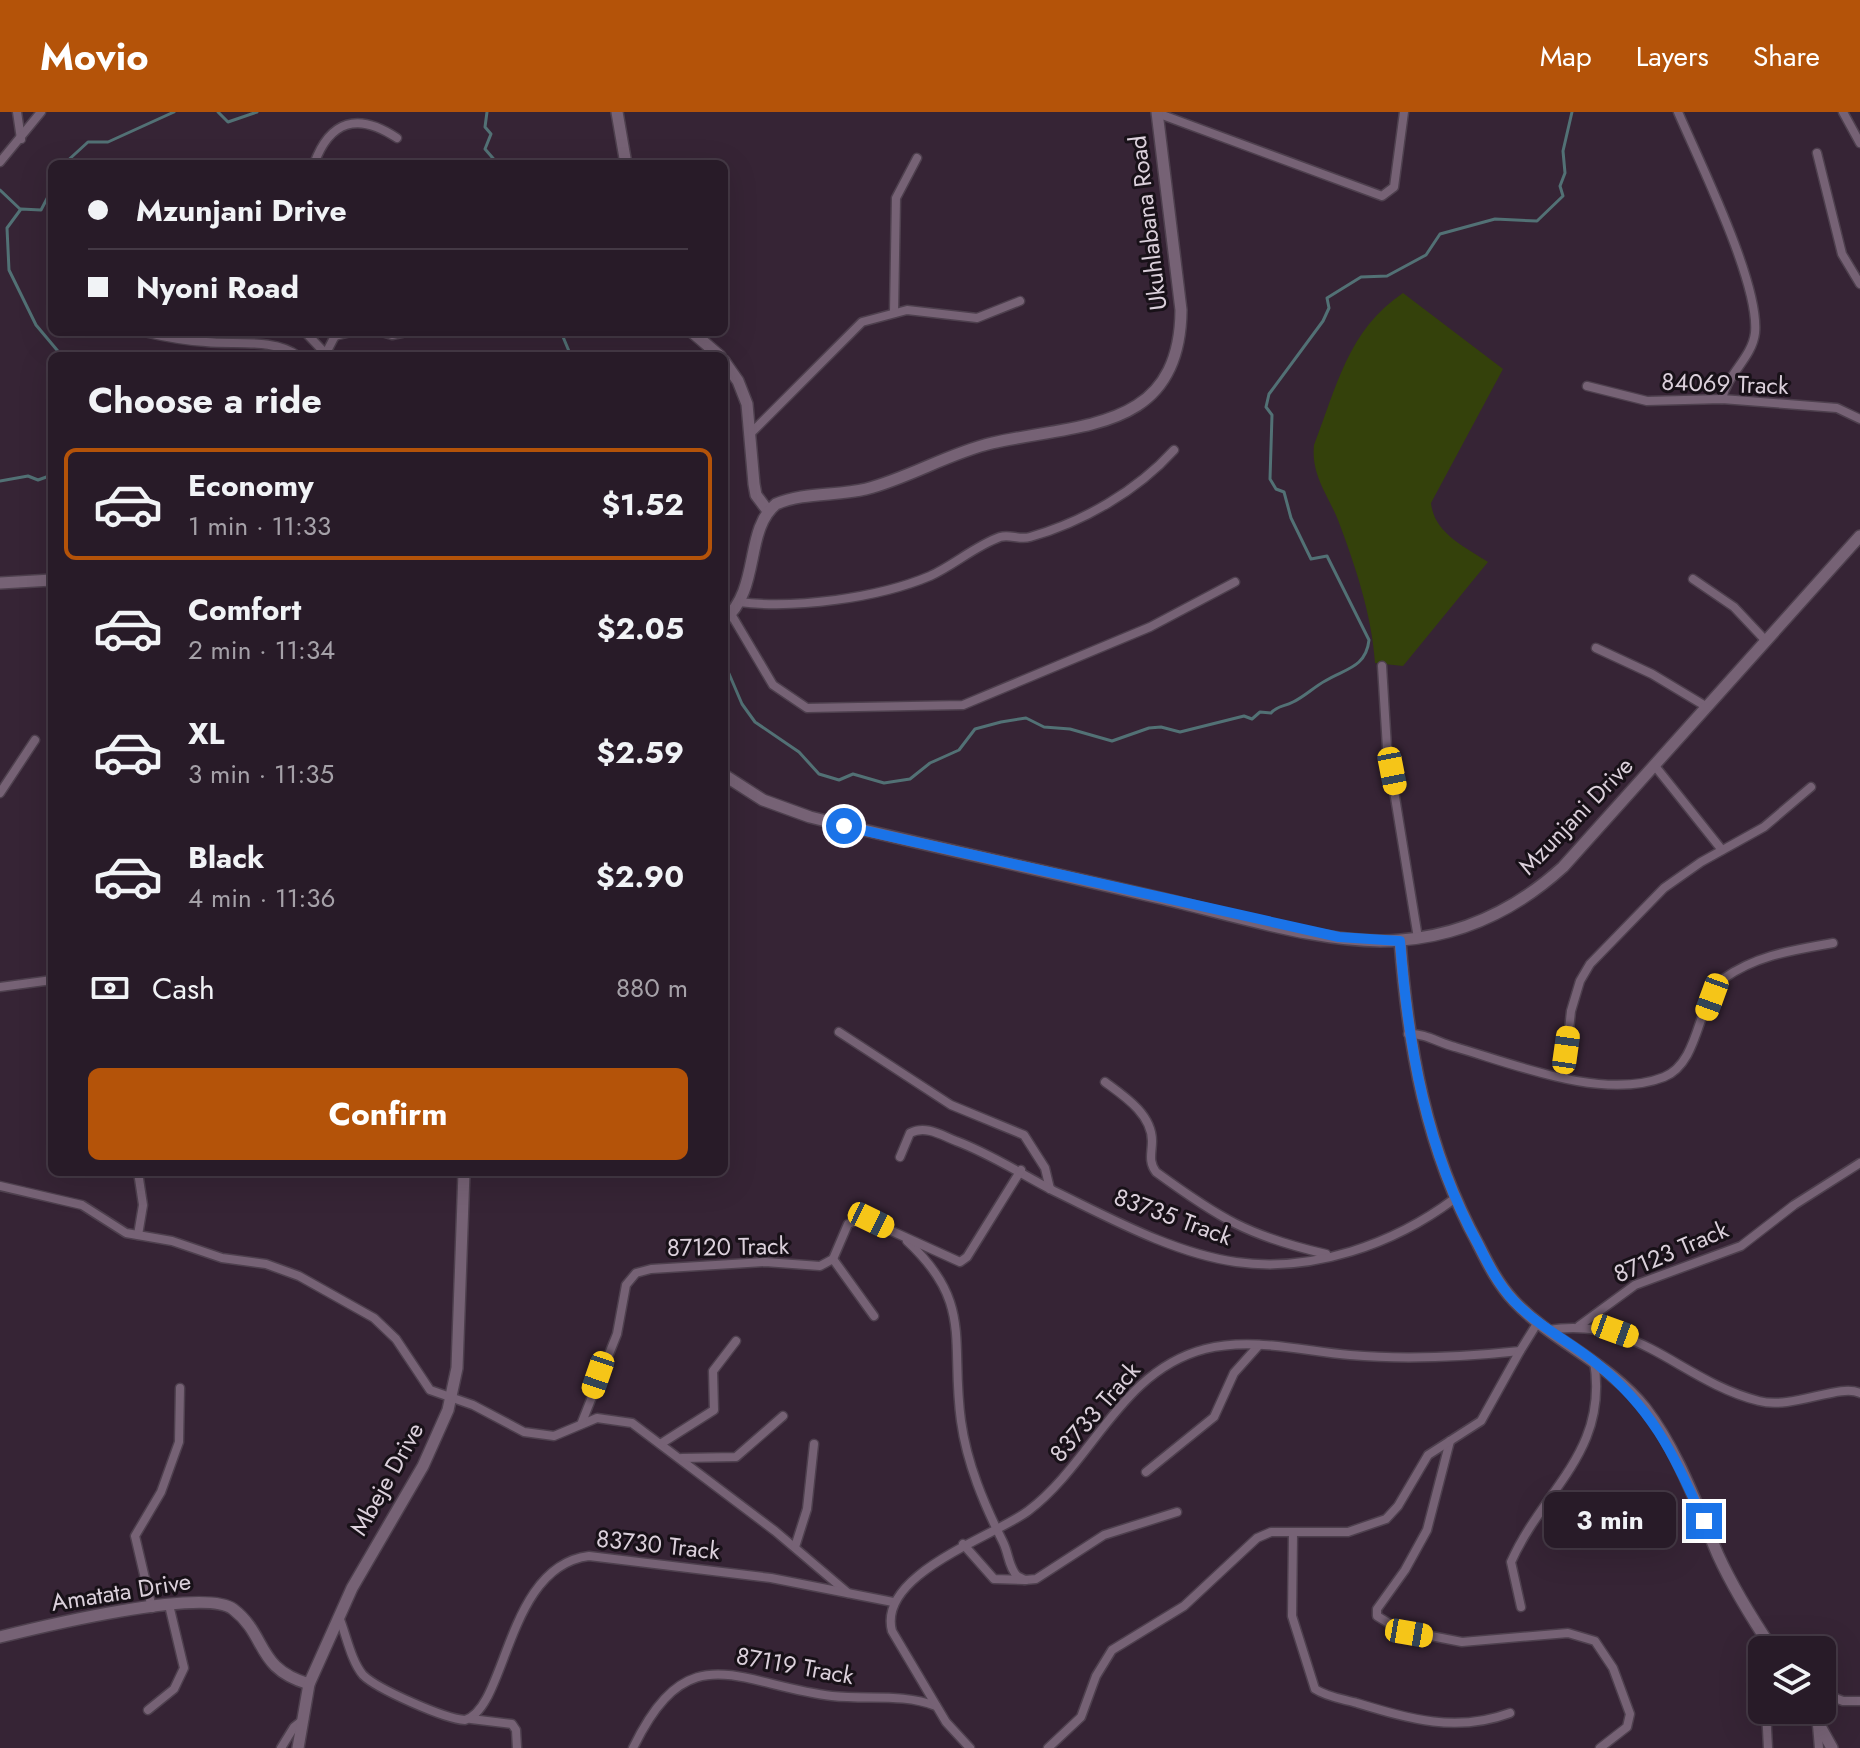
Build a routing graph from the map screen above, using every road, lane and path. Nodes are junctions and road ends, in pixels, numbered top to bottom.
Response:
1 (17, 112) edge
2 (41, 112) edge
3 (617, 112) edge
4 (1157, 112) edge
5 (1404, 112) edge
6 (1678, 112) edge
7 (1843, 112) edge
8 (397, 138) dead end
9 (21, 139) junction
10 (1860, 143) edge
11 (1817, 153) dead end
12 (917, 158) dead end
13 (316, 160) edge
14 (625, 160) edge
15 (0, 162) edge
16 (1860, 284) edge
17 (1020, 301) dead end
18 (894, 313) junction
19 (169, 336) edge
20 (308, 336) edge
21 (697, 336) edge
22 (291, 352) edge
23 (322, 352) edge
24 (715, 352) edge
25 (728, 367) edge
26 (1587, 386) dead end
27 (1722, 399) junction
28 (1860, 419) edge
29 (749, 435) junction
30 (1174, 450) dead end
31 (768, 511) junction
32 (1860, 536) edge
33 (1693, 579) dead end
34 (48, 580) edge
35 (1235, 582) dead end
36 (0, 583) edge
37 (739, 602) junction
38 (728, 617) edge
39 (1766, 641) junction
40 (1596, 648) dead end
41 (1382, 666) dead end
42 (1707, 707) junction
43 (35, 740) dead end
44 (1655, 766) junction
45 (728, 777) edge
46 (1811, 787) dead end
47 (0, 793) edge
48 (1722, 850) junction
49 (1418, 938) junction
50 (1400, 941) junction
51 (1833, 943) dead end
52 (48, 981) edge
53 (0, 987) edge
54 (839, 1032) dead end
55 (1407, 1034) junction
56 (1564, 1077) junction
57 (1105, 1082) dead end
58 (900, 1157) dead end
59 (1860, 1163) edge
60 (1021, 1170) junction
61 (139, 1176) edge
62 (464, 1176) edge
63 (0, 1186) edge
64 (1050, 1189) junction
65 (1454, 1199) junction
66 (138, 1235) junction
67 (900, 1235) junction
68 (1331, 1256) junction
69 (833, 1259) junction
70 (874, 1316) dead end
71 (1538, 1322) junction
72 (1578, 1326) junction
73 (1548, 1330) junction
74 (736, 1341) dead end
75 (1259, 1345) junction
76 (1520, 1351) junction
77 (1594, 1361) junction
78 (180, 1388) dead end
79 (1860, 1393) edge
80 (451, 1398) junction
81 (783, 1416) dead end
82 (582, 1422) junction
83 (1451, 1441) junction
84 (662, 1443) junction
85 (814, 1444) dead end
86 (681, 1458) junction
87 (1146, 1472) dead end
88 (1177, 1512) dead end
89 (996, 1531) junction
90 (1293, 1533) junction
91 (963, 1544) junction
92 (795, 1547) junction
93 (1025, 1580) junction
94 (848, 1593) junction
95 (893, 1602) junction
96 (169, 1605) junction
97 (1521, 1607) dead end
98 (152, 1608) junction
99 (339, 1617) junction
100 (1763, 1636) edge
101 (0, 1637) edge
102 (309, 1684) junction
103 (1836, 1698) edge
104 (1860, 1701) edge
105 (936, 1706) junction
106 (148, 1710) dead end
107 (1510, 1713) dead end
108 (304, 1719) junction
109 (471, 1719) junction
110 (1767, 1724) edge
111 (1817, 1724) edge
112 (1818, 1724) edge
113 (281, 1748) edge
114 (298, 1748) edge
115 (517, 1748) edge
116 (633, 1748) edge
117 (970, 1748) edge
118 (1048, 1748) edge
119 (1600, 1748) edge
120 (1768, 1748) edge
121 (1819, 1748) edge
122 (1832, 1748) edge

1 - 9 street
2 - 9 street
3 - 14 street
4 - 5 street
4 - 31 street, Ukuhlabana Road
6 - 27 street
7 - 10 street
8 - 13 street
9 - 15 street
11 - 16 street
12 - 18 street
17 - 18 street
18 - 29 street
19 - 22 street
20 - 23 street
21 - 24 street
25 - 29 street
26 - 27 street, 84069 Track
27 - 28 street, 84069 Track
29 - 31 street
30 - 37 street
31 - 37 street
32 - 39 street, Mzunjani Drive
33 - 39 street
34 - 36 street
35 - 38 street
37 - 38 street
39 - 42 street, Mzunjani Drive
40 - 42 street
41 - 49 street
42 - 44 street, Mzunjani Drive
43 - 47 street
44 - 48 street
44 - 49 street, Mzunjani Drive
45 - 50 street, Mzunjani Drive
46 - 48 street
48 - 56 street
49 - 50 street, Mzunjani Drive
50 - 55 street
51 - 56 street
52 - 53 street
54 - 64 street
55 - 56 street
55 - 65 street
57 - 68 street
58 - 60 street, 83735 Track
59 - 72 street, 87123 Track
60 - 64 street, 83735 Track
60 - 67 street
61 - 66 street
62 - 80 street, Mbeje Drive
63 - 66 street
64 - 68 street, 83735 Track
65 - 68 street, 83735 Track
65 - 71 street
66 - 80 street
67 - 69 street
67 - 89 street
69 - 70 street
69 - 82 street, 87120 Track
71 - 73 street
71 - 76 street
72 - 73 street
72 - 79 street
73 - 77 street
74 - 84 street
75 - 76 street, 83733 Track
75 - 87 street
75 - 89 street, 83733 Track
76 - 83 street
77 - 97 street
77 - 100 street
78 - 98 street
80 - 82 street
80 - 99 street, Mbeje Drive
81 - 86 street
82 - 84 street
83 - 90 street
83 - 119 street
84 - 86 street
85 - 92 street
86 - 92 street
88 - 93 street
89 - 91 street, 83733 Track
89 - 93 street
90 - 107 street
90 - 118 street
91 - 93 street
91 - 95 street, 83733 Track
92 - 94 street
94 - 95 street, 83730 Track
94 - 109 street, 83730 Track
95 - 105 street
96 - 98 street, Amatata Drive
96 - 102 street, Amatata Drive
96 - 106 street
98 - 101 street, Amatata Drive
99 - 102 street, Mbeje Drive
99 - 109 street
102 - 108 street, Mbeje Drive
103 - 104 street
105 - 116 street, 87119 Track
105 - 117 street
108 - 113 street
108 - 114 street, Mbeje Drive
109 - 115 street
110 - 120 street
111 - 121 street
112 - 122 street

